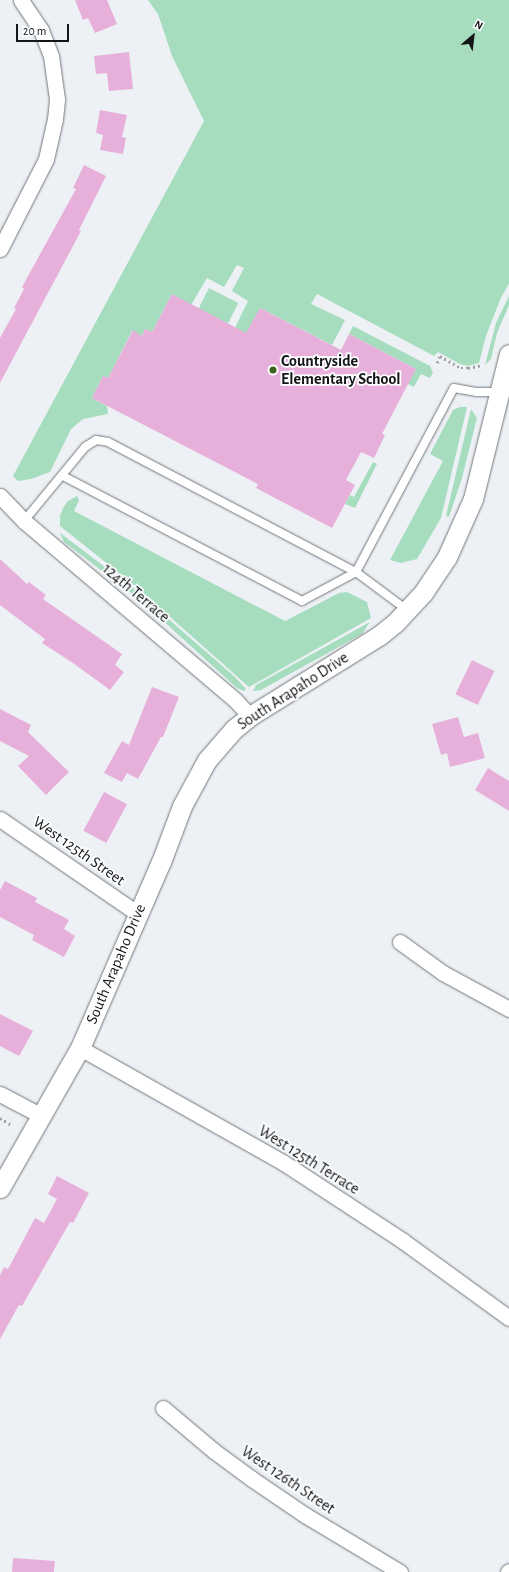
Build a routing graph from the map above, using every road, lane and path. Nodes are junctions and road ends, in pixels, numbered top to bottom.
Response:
1 (21, 0) edge
2 (0, 249) edge
3 (509, 354) edge
4 (437, 363) dead end
5 (482, 365) dead end
6 (499, 392) junction
7 (63, 476) junction
8 (0, 496) edge
9 (24, 521) junction
10 (356, 572) junction
11 (408, 611) junction
12 (250, 716) junction
13 (0, 819) edge
14 (138, 914) junction
15 (400, 942) dead end
16 (509, 1009) edge
17 (80, 1048) junction
18 (0, 1094) edge
19 (42, 1116) junction
20 (0, 1118) edge
21 (10, 1124) dead end
22 (0, 1188) edge
23 (509, 1318) edge
24 (163, 1408) dead end
25 (400, 1572) edge

1 - 2 street
3 - 6 street, South Arapaho Drive
4 - 5 path
6 - 10 lane
6 - 11 street, South Arapaho Drive
7 - 9 lane
7 - 10 lane
7 - 10 lane
8 - 9 street, 124th Terrace
9 - 12 street, 124th Terrace
10 - 11 lane
11 - 12 street, South Arapaho Drive
12 - 14 street, South Arapaho Drive
13 - 14 street, West 125th Street
14 - 17 street, South Arapaho Drive
15 - 16 street
17 - 19 street, South Arapaho Drive
17 - 23 street, West 125th Terrace
18 - 19 street
19 - 22 street, South Arapaho Drive
20 - 21 path
24 - 25 street, West 126th Street

